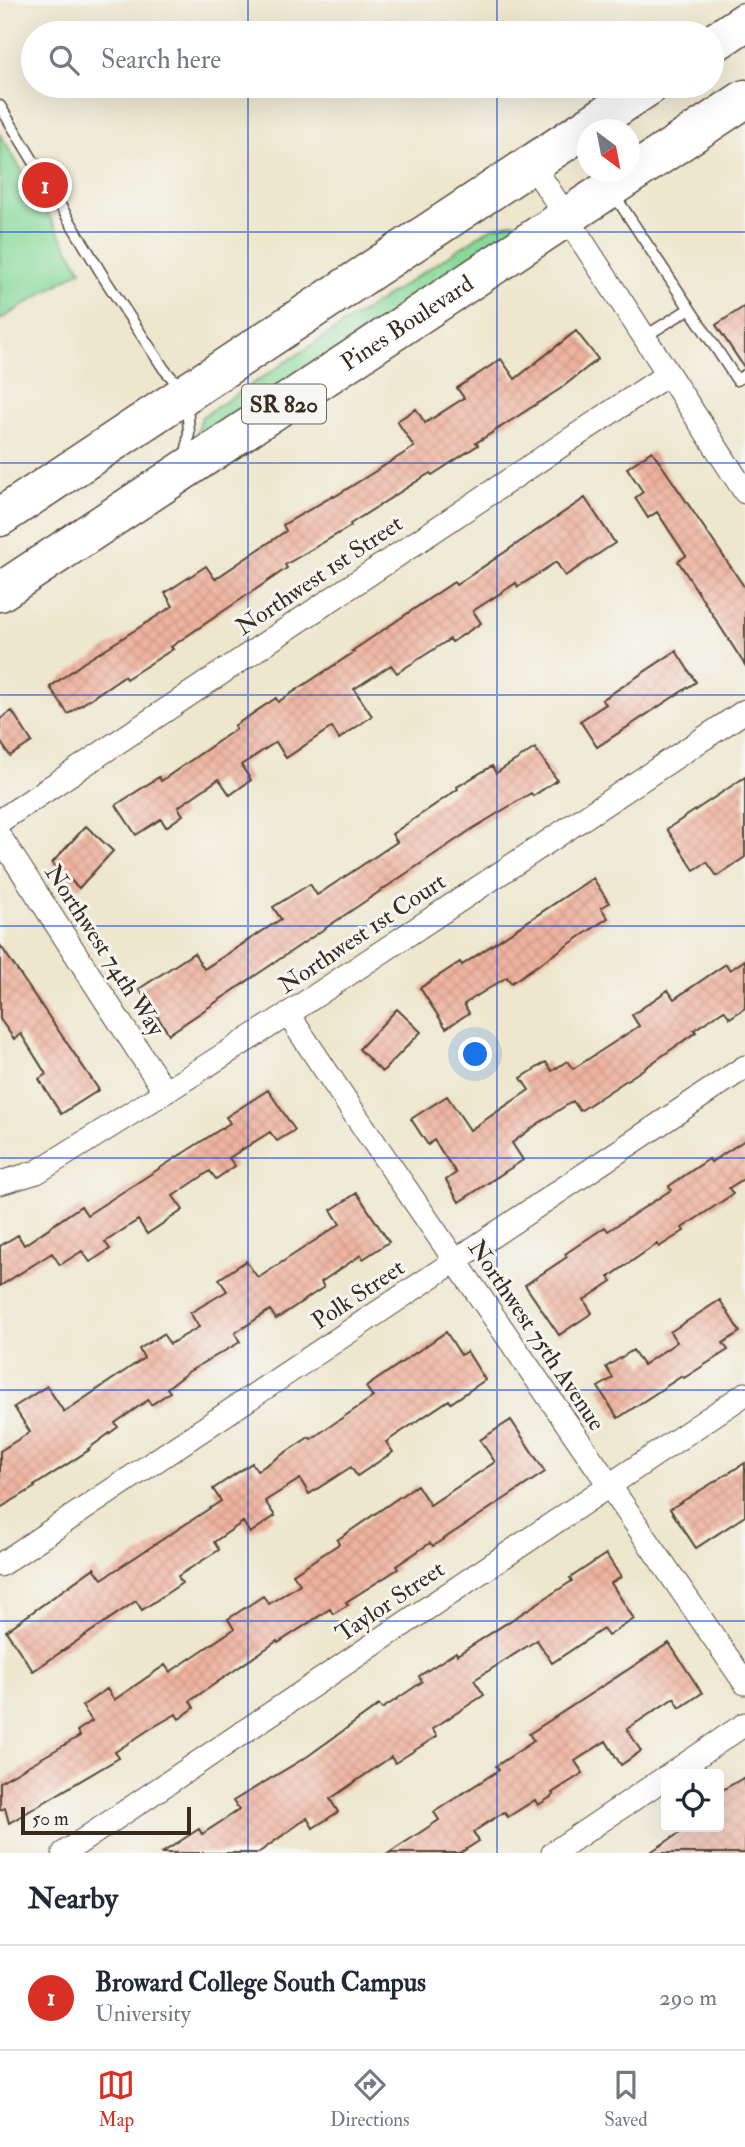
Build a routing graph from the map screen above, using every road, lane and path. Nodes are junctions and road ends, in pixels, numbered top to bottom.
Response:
1 (745, 22) edge
2 (724, 36) edge
3 (631, 98) edge
4 (745, 99) edge
5 (0, 106) edge
6 (532, 164) junction
7 (610, 188) junction
8 (568, 216) junction
9 (689, 309) junction
10 (644, 338) junction
11 (668, 374) junction
12 (745, 376) edge
13 (186, 394) junction
14 (185, 470) junction
15 (745, 492) edge
16 (0, 517) edge
17 (0, 592) edge
18 (745, 711) edge
19 (0, 821) edge
20 (0, 837) edge
21 (288, 1014) junction
22 (745, 1067) edge
23 (165, 1092) junction
24 (0, 1183) edge
25 (455, 1261) junction
26 (745, 1394) edge
27 (608, 1485) junction
28 (0, 1566) edge
29 (745, 1684) edge
30 (745, 1724) edge
31 (678, 1769) edge
32 (661, 1781) edge
33 (64, 1853) edge
34 (554, 1853) edge

1 - 2 highway
3 - 6 highway, SR 820
4 - 7 highway, Pines Boulevard / SR 820
5 - 13 lane
6 - 8 street
6 - 13 highway, SR 820
7 - 8 highway, Pines Boulevard / SR 820
7 - 9 lane
8 - 10 street
8 - 14 highway, Pines Boulevard / SR 820
9 - 10 lane
9 - 12 lane
10 - 11 street
11 - 15 street
11 - 19 street, Northwest 1st Street
13 - 14 lane
13 - 16 highway, SR 820
14 - 17 highway, Pines Boulevard / SR 820
18 - 21 street, Northwest 1st Court
20 - 23 street, Northwest 74th Way
21 - 23 street, Northwest 1st Court
21 - 25 street, Northwest 75th Avenue
22 - 25 street, Polk Street
23 - 24 street, Northwest 1st Court
25 - 27 street, Northwest 75th Avenue
25 - 28 street, Polk Street
26 - 27 street, Taylor Street
27 - 29 street, Northwest 75th Avenue
27 - 33 street, Taylor Street
30 - 31 street
32 - 34 street

